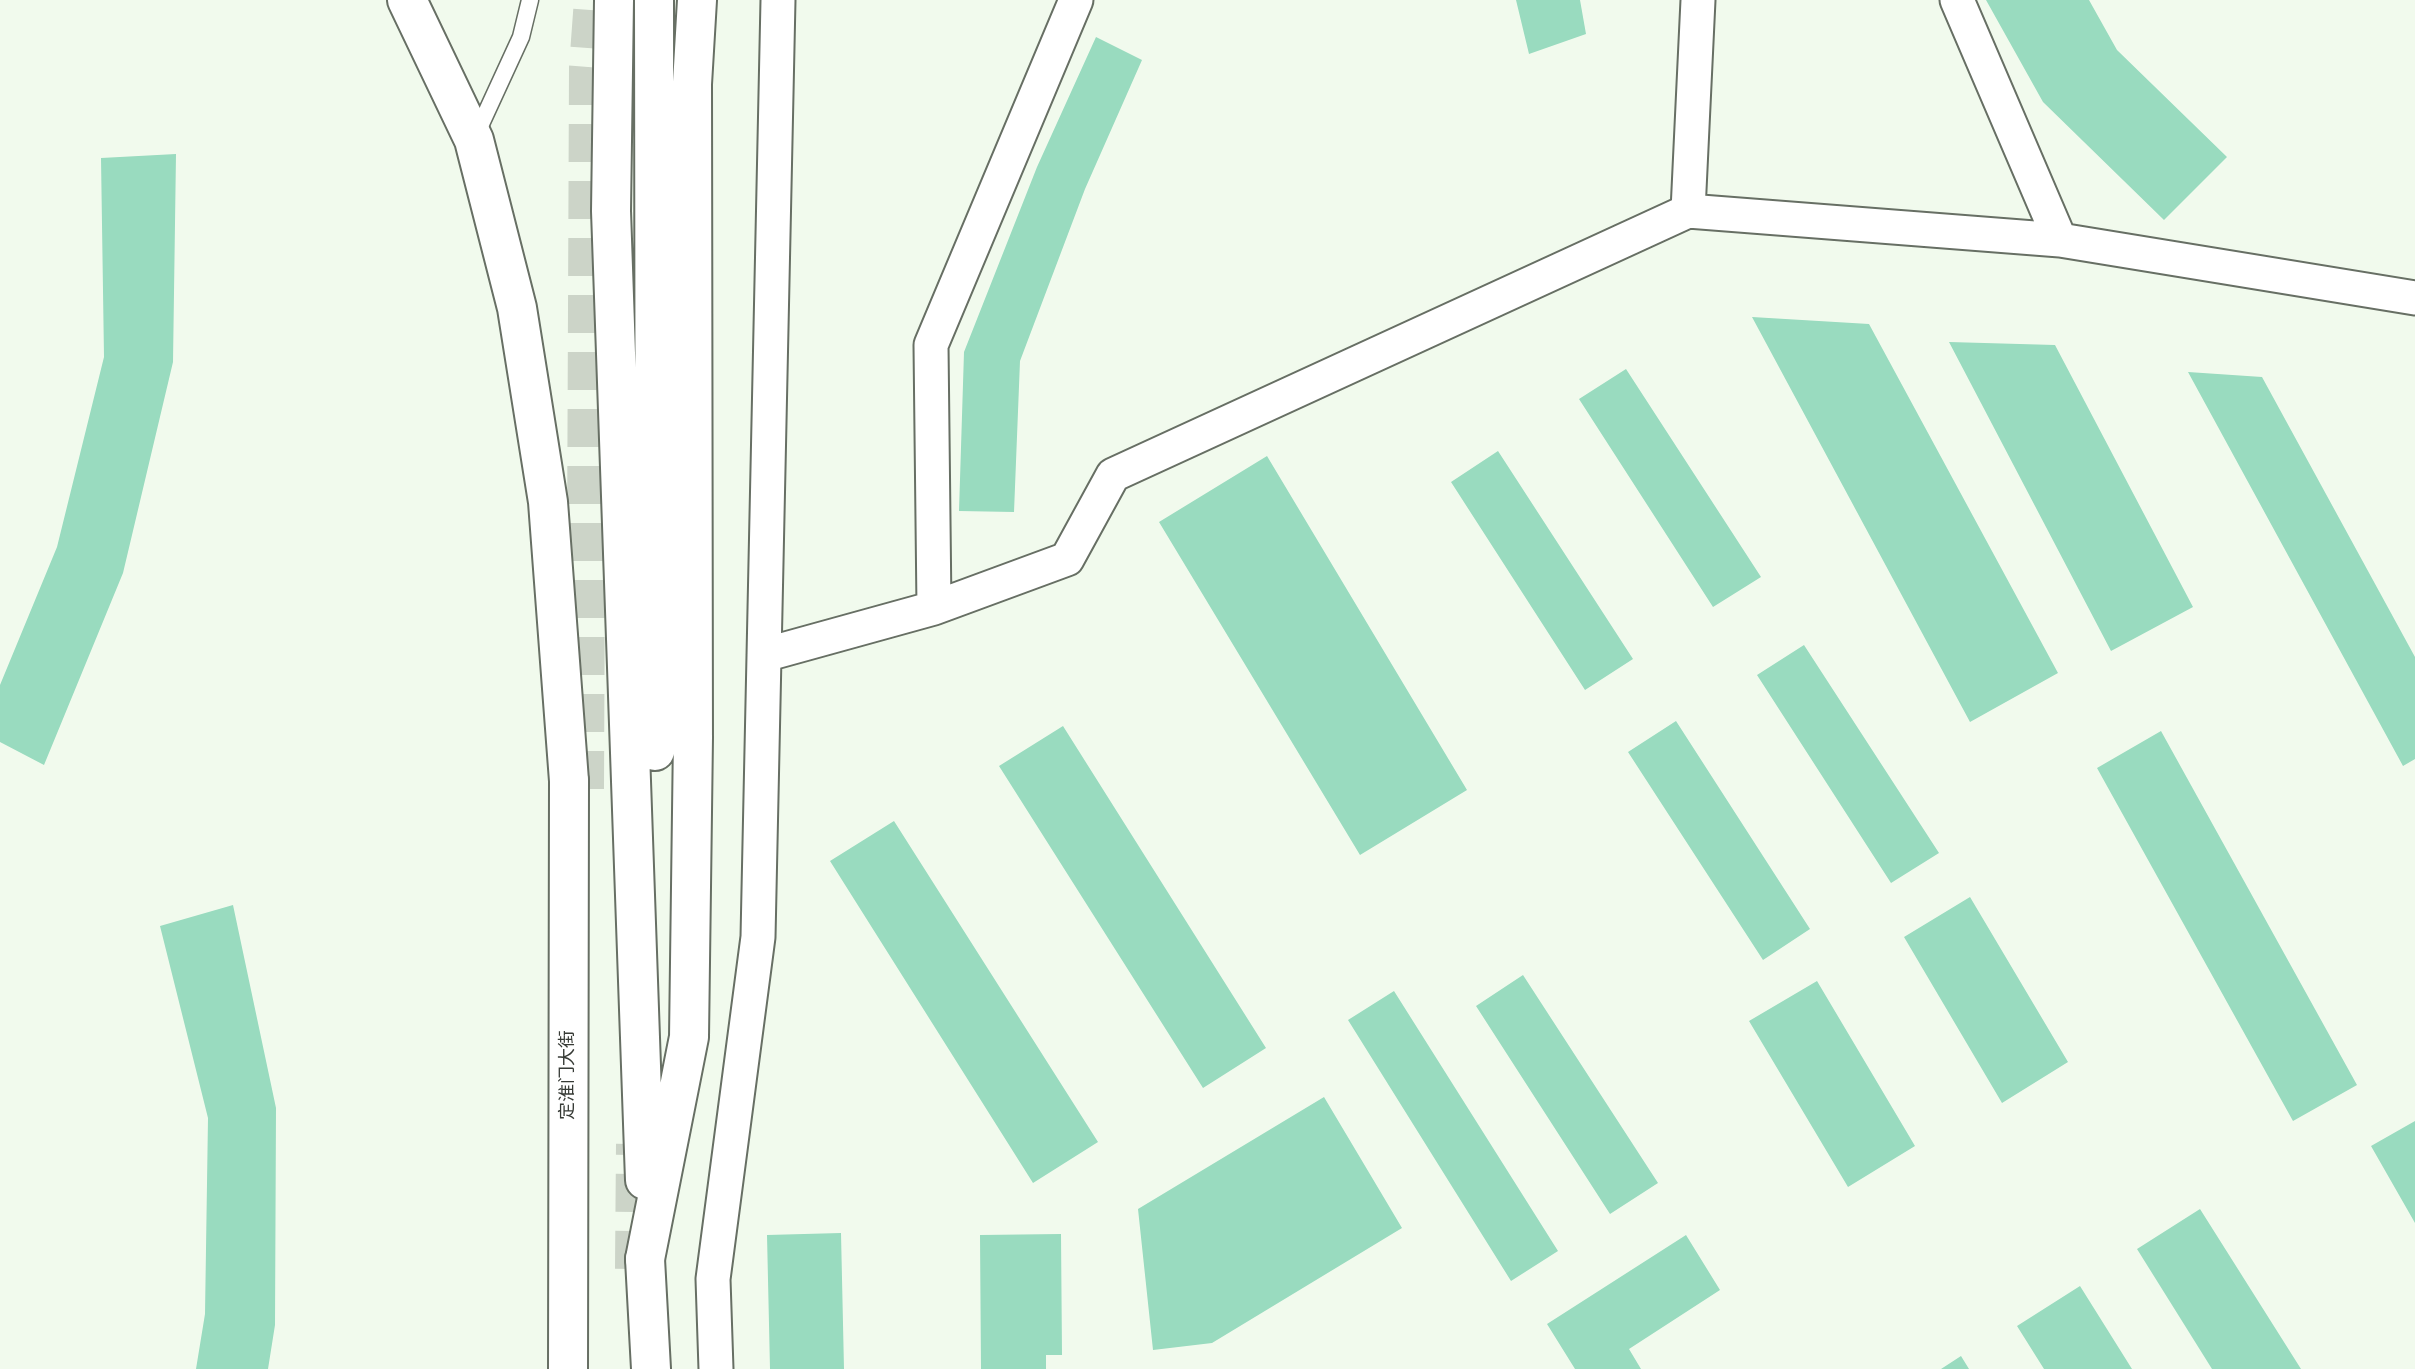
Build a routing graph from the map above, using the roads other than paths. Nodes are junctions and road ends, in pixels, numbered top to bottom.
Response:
1 (407, 0) edge
2 (530, 0) edge
3 (614, 0) edge
4 (654, 0) edge
5 (697, 0) edge
6 (778, 0) edge
7 (1076, 0) edge
8 (1698, 0) edge
9 (1957, 0) edge
10 (474, 140) junction
11 (1688, 211) junction
12 (2060, 240) junction
13 (2415, 298) edge
14 (934, 608) junction
15 (764, 655) junction
16 (645, 1191) junction
17 (645, 1259) junction
18 (568, 1369) edge
19 (652, 1369) edge
20 (716, 1369) edge

1 - 10 main road, 定淮门大街
2 - 10 lane
3 - 16 main road
4 - 16 main road
5 - 17 main road
6 - 15 street
7 - 14 street
8 - 11 street
9 - 12 street
10 - 18 main road, 定淮门大街
11 - 12 street
11 - 14 street
12 - 13 street
14 - 15 street
15 - 20 street
16 - 17 main road
17 - 19 main road

